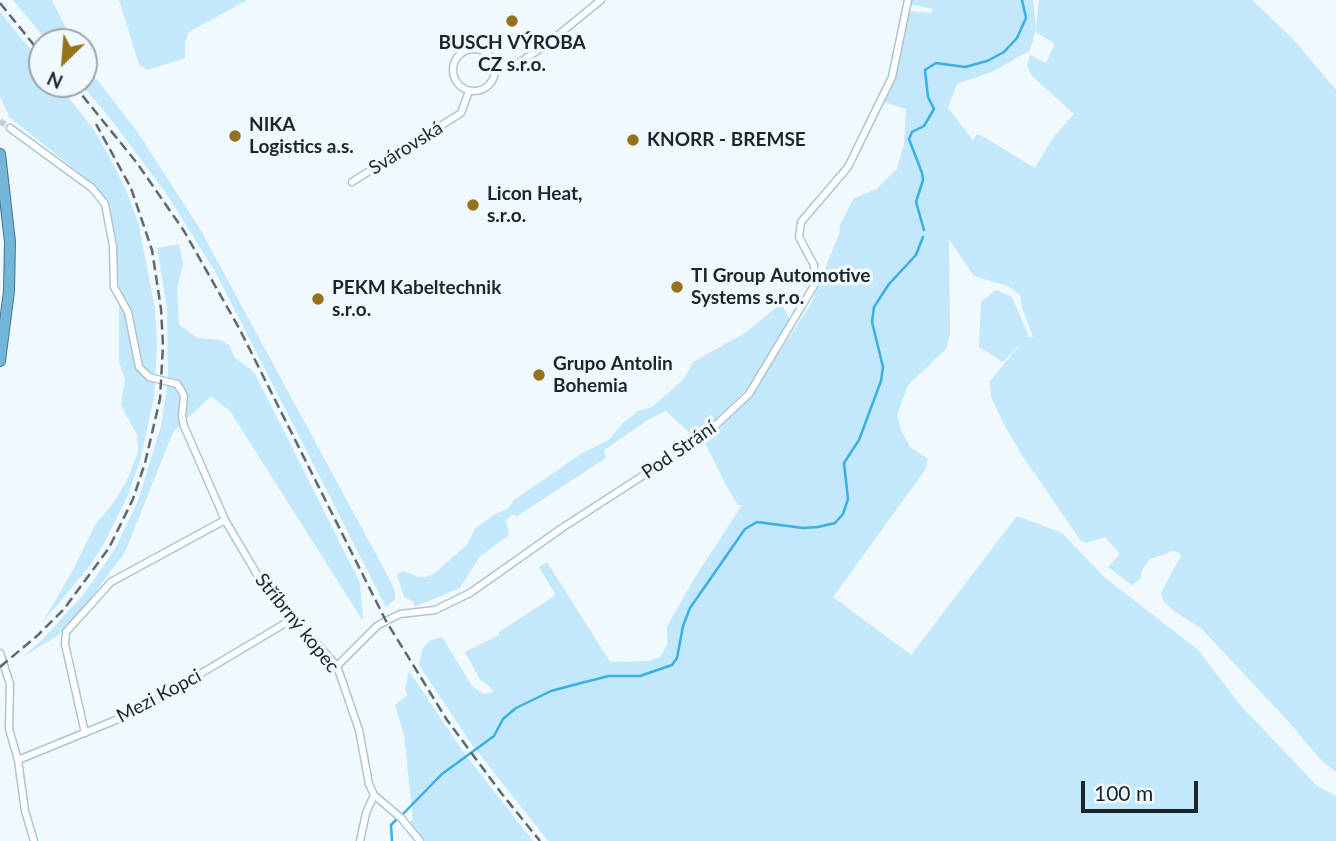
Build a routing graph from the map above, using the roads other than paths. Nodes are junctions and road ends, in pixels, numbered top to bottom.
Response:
1 (601, 0) edge
2 (908, 0) edge
3 (494, 66) junction
4 (469, 91) junction
5 (10, 128) tunnel mouth
6 (0, 154) edge
7 (352, 182) dead end
8 (0, 361) edge
9 (226, 520) junction
10 (294, 618) junction
11 (0, 653) edge
12 (337, 666) junction
13 (85, 733) junction
14 (18, 760) junction
15 (374, 795) junction
16 (34, 841) edge
17 (360, 841) edge
18 (419, 841) edge

1 - 3 street
2 - 12 street, Pod Strání
3 - 4 street
3 - 4 street
4 - 7 street, Svárovská
5 - 9 street, Stříbrný kopec
6 - 8 highway
9 - 10 street, Stříbrný kopec
9 - 13 street
10 - 12 street, Stříbrný kopec
10 - 13 street, Mezi Kopci
11 - 14 street
12 - 15 street, Stříbrný kopec
13 - 14 street, Mezi Kopci
14 - 16 street
15 - 17 street
15 - 18 street

